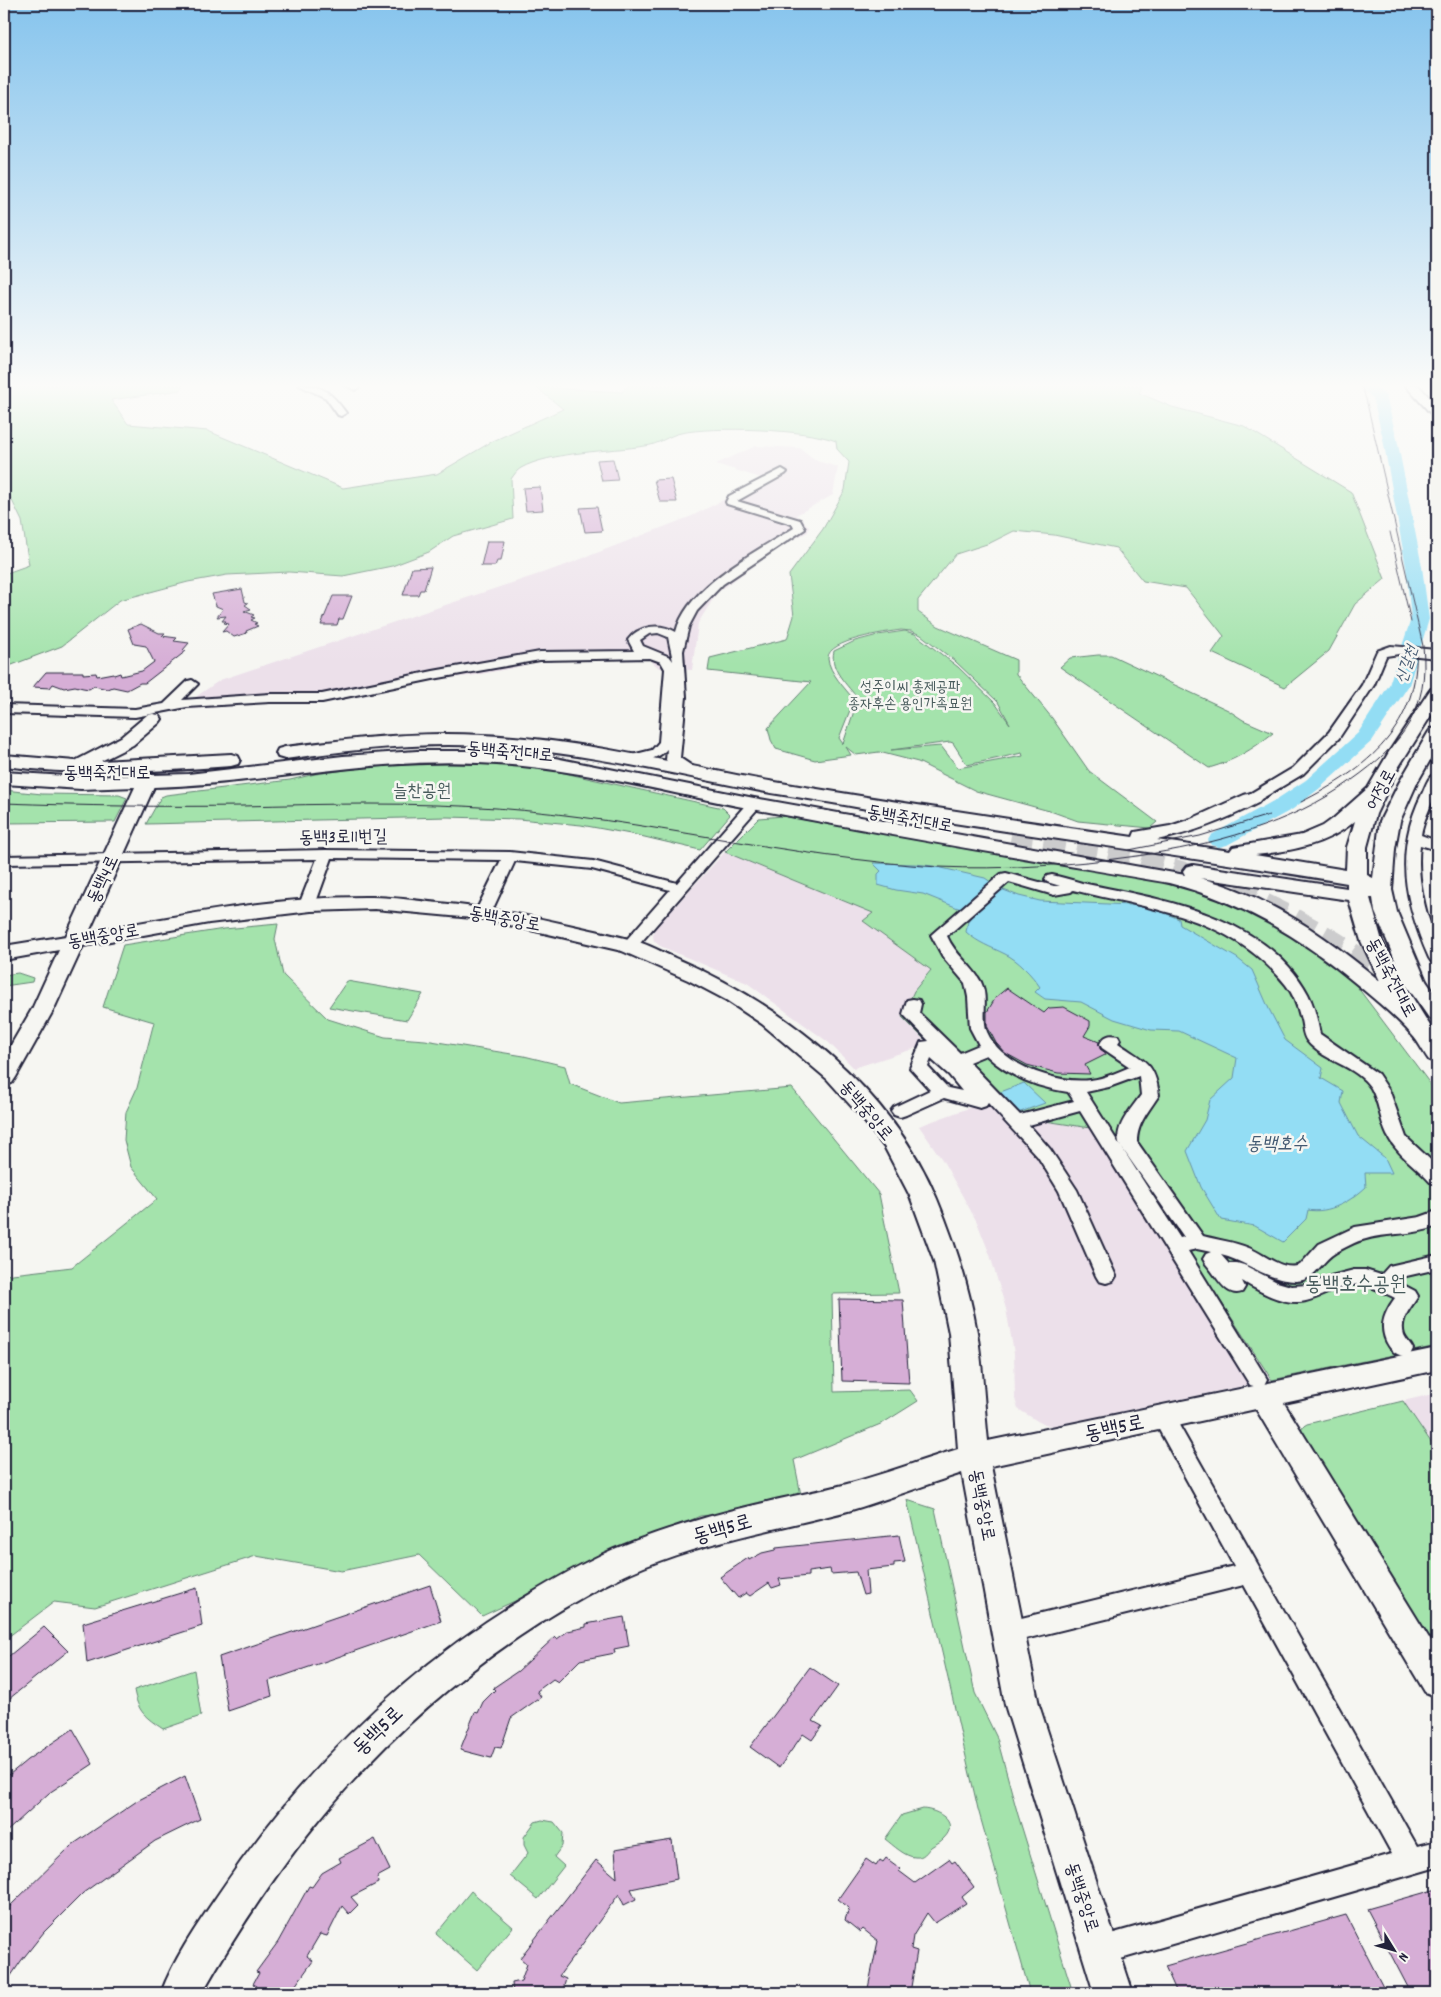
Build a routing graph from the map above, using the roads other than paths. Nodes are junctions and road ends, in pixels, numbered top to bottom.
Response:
1 (770, 478) edge
2 (683, 626) junction
3 (670, 632) junction
4 (636, 646) junction
5 (679, 650) junction
6 (654, 654) junction
7 (1437, 654) edge
8 (614, 655) junction
9 (192, 684) dead end
10 (1437, 693) edge
11 (4, 709) edge
12 (158, 714) junction
13 (1437, 733) edge
14 (403, 740) junction
15 (531, 744) junction
16 (368, 750) junction
17 (575, 757) junction
18 (633, 759) junction
19 (4, 761) edge
20 (342, 762) junction
21 (77, 766) junction
22 (140, 766) junction
23 (691, 770) junction
24 (4, 771) edge
25 (1437, 777) edge
26 (4, 778) edge
27 (4, 783) edge
28 (145, 787) junction
29 (1378, 788) junction
30 (1251, 799) joint
31 (754, 804) junction
32 (1413, 837) junction
33 (1105, 838) junction
34 (1011, 842) junction
35 (1437, 846) edge
36 (1191, 851) junction
37 (326, 854) junction
38 (510, 856) junction
39 (111, 859) junction
40 (4, 860) edge
41 (1262, 862) junction
42 (1216, 874) junction
43 (1050, 884) joint
44 (1356, 887) junction
45 (679, 888) junction
46 (1382, 890) junction
47 (307, 905) junction
48 (483, 913) junction
49 (73, 941) junction
50 (629, 946) junction
51 (1436, 951) edge
52 (4, 953) edge
53 (913, 1004) dead end
54 (1437, 1013) edge
55 (1422, 1031) junction
56 (1112, 1040) dead end
57 (989, 1048) junction
58 (1437, 1055) edge
59 (958, 1060) junction
60 (1144, 1068) junction
61 (4, 1077) edge
62 (932, 1085) dead end
63 (1078, 1095) junction
64 (900, 1111) dead end
65 (1016, 1122) junction
66 (1437, 1177) edge
67 (1437, 1218) edge
68 (1197, 1242) junction
69 (1175, 1246) junction
70 (1437, 1262) edge
71 (1225, 1273) dead end
72 (1106, 1276) dead end
73 (1384, 1284) junction
74 (1403, 1349) dead end
75 (1437, 1359) edge
76 (1260, 1387) junction
77 (1163, 1417) junction
78 (974, 1457) junction
79 (1250, 1573) junction
80 (1009, 1632) junction
81 (1437, 1681) edge
82 (1437, 1854) edge
83 (1411, 1862) junction
84 (1100, 1951) junction
85 (180, 1993) edge
86 (1114, 1993) edge

1 - 2 street
2 - 3 street
2 - 5 street
3 - 4 street
3 - 5 street
4 - 6 street
4 - 8 street
5 - 23 street
6 - 8 street
6 - 18 street
7 - 30 street
8 - 12 street
9 - 12 street
10 - 29 main road, 어정로
11 - 12 street
12 - 21 main road
12 - 22 main road
13 - 46 main road, 어정로
14 - 15 main road
14 - 16 main road
14 - 22 main road
15 - 17 main road
15 - 18 main road
16 - 17 main road, 동백죽전대로
16 - 24 main road, 동백죽전대로
17 - 34 main road, 동백죽전대로
18 - 23 main road
19 - 21 main road
20 - 26 main road, 동백죽전대로
20 - 28 main road
20 - 31 main road, 동백죽전대로
21 - 22 main road
23 - 33 main road
25 - 32 street
27 - 28 main road
28 - 39 main road, 동백4로
29 - 36 main road
29 - 44 main road, 어정로
30 - 33 main road
31 - 34 main road, 동백죽전대로
31 - 45 street
32 - 35 street
32 - 51 street
33 - 36 main road
34 - 42 main road
34 - 55 main road
36 - 41 main road
37 - 38 street, 동백3로11번길
37 - 39 street, 동백3로11번길
37 - 47 street
38 - 45 street, 동백3로11번길
38 - 48 street
39 - 40 street, 동백3로11번길
39 - 49 main road, 동백4로
41 - 42 main road
41 - 44 main road
42 - 44 main road
43 - 57 street
43 - 66 street
44 - 46 main road
44 - 55 main road, 동백죽전대로
45 - 50 street
46 - 54 main road, 동백죽전대로
47 - 48 main road, 동백중앙로
47 - 49 main road, 동백중앙로
48 - 50 main road, 동백중앙로
49 - 52 main road, 동백중앙로
49 - 61 main road, 동백4로
50 - 78 main road, 동백중앙로
53 - 59 street
55 - 58 main road, 동백죽전대로
56 - 60 street
57 - 59 street
57 - 63 street
59 - 65 street
60 - 63 street
60 - 68 street
62 - 64 street
63 - 65 street
63 - 69 street
65 - 72 street
67 - 68 street
68 - 69 street
69 - 76 street
70 - 73 street
71 - 73 street
73 - 74 street
75 - 76 main road, 동백5로
76 - 77 main road, 동백5로
76 - 81 main road
77 - 78 main road, 동백5로
77 - 79 street
78 - 80 main road, 동백중앙로
78 - 85 main road, 동백5로
79 - 80 street
79 - 83 street
80 - 84 main road, 동백중앙로
82 - 83 street
83 - 84 street
84 - 86 main road, 동백중앙로

